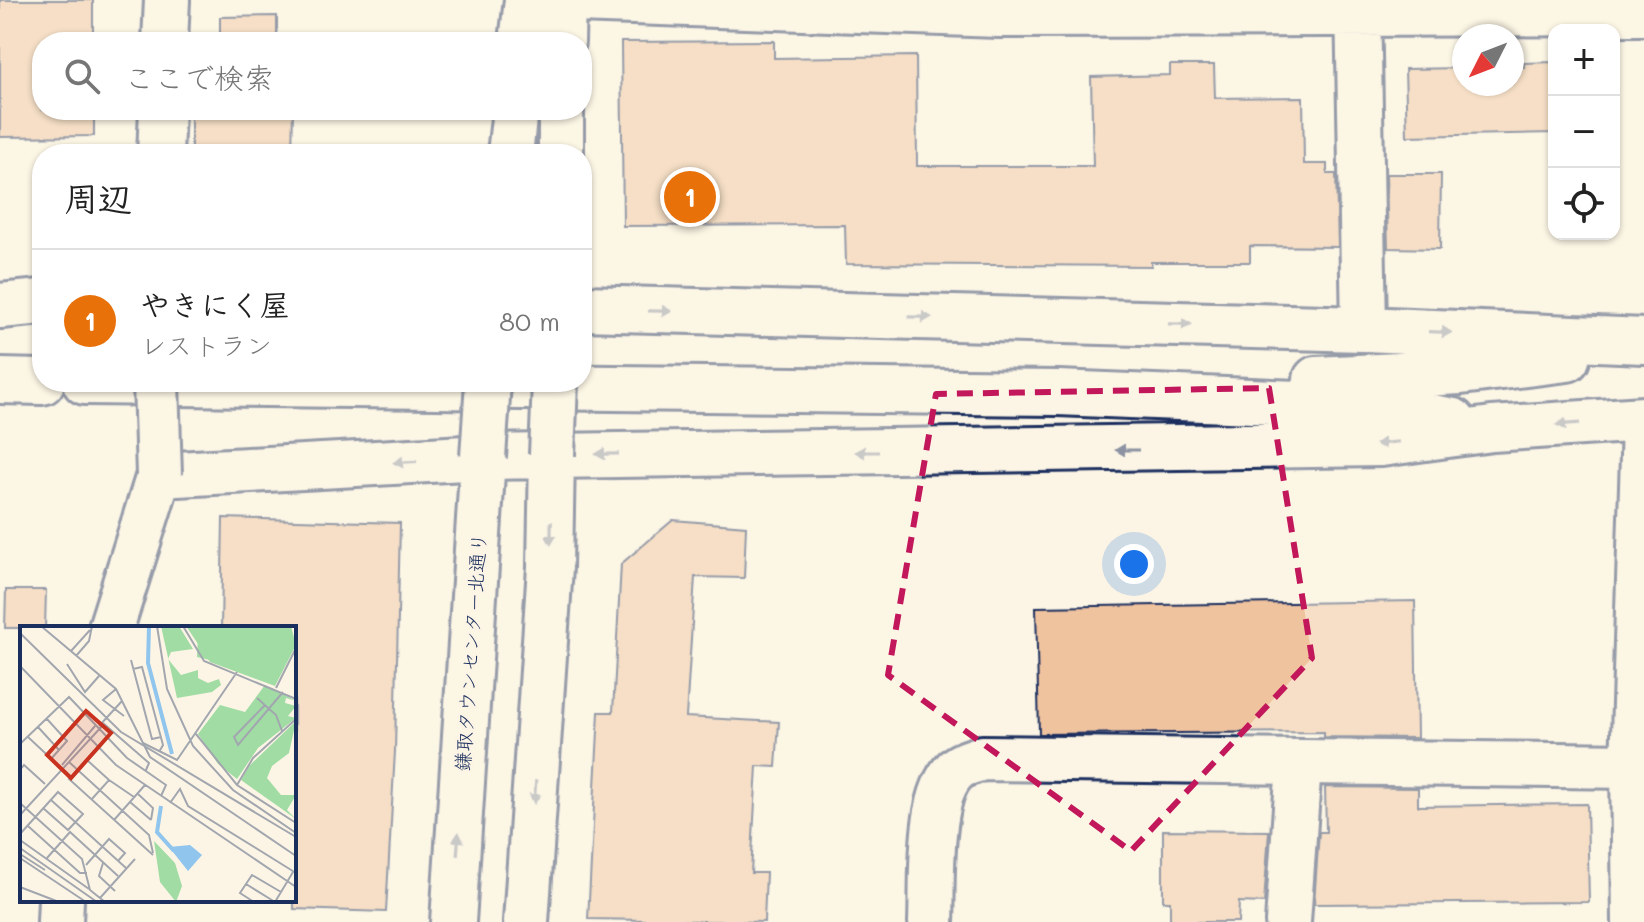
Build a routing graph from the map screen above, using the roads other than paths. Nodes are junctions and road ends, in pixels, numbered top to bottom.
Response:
1 (167, 0) edge
2 (527, 0) edge
3 (563, 0) edge
4 (577, 0) edge
5 (999, 7) edge
6 (1358, 7) edge
7 (1644, 13) edge
8 (165, 32) edge
9 (523, 32) edge
10 (562, 32) edge
11 (162, 120) edge
12 (514, 120) edge
13 (561, 120) edge
14 (160, 144) edge
15 (511, 144) edge
16 (561, 144) edge
17 (32, 303) edge
18 (0, 306) edge
19 (592, 308) edge
20 (1364, 329) junction
21 (1644, 341) edge
22 (1644, 350) edge
23 (0, 381) edge
24 (32, 382) edge
25 (592, 388) edge
26 (156, 392) edge
27 (487, 392) edge
28 (555, 392) edge
29 (1058, 393) junction
30 (1644, 422) edge
31 (1492, 429) junction
32 (552, 455) junction
33 (483, 457) junction
34 (159, 475) junction
35 (112, 626) edge
36 (1299, 764) junction
37 (1633, 766) junction
38 (61, 902) edge
39 (60, 922) edge
40 (453, 922) edge
41 (526, 922) edge
42 (931, 922) edge
43 (1288, 922) edge
44 (1635, 922) edge

1 - 8 street
2 - 9 street
3 - 10 street
4 - 5 street
5 - 6 street
6 - 7 street
6 - 20 street
11 - 14 street
12 - 15 street
13 - 16 street
17 - 18 street
19 -> 20 street
20 -> 21 street
22 - 29 street
23 - 24 street
25 - 29 street
26 - 34 street, bridge
27 - 33 street, 鎌取タウンセンター北通り, bridge
28 - 32 street, bridge
29 - 31 street
30 -> 31 street
30 - 37 street
31 -> 32 street
32 - 33 street
32 -> 41 street
33 -> 34 street
40 -> 33 street, 鎌取タウンセンター北通り
34 - 35 street
36 - 37 street
36 - 42 street
36 - 43 street
37 - 44 street
38 - 39 street

